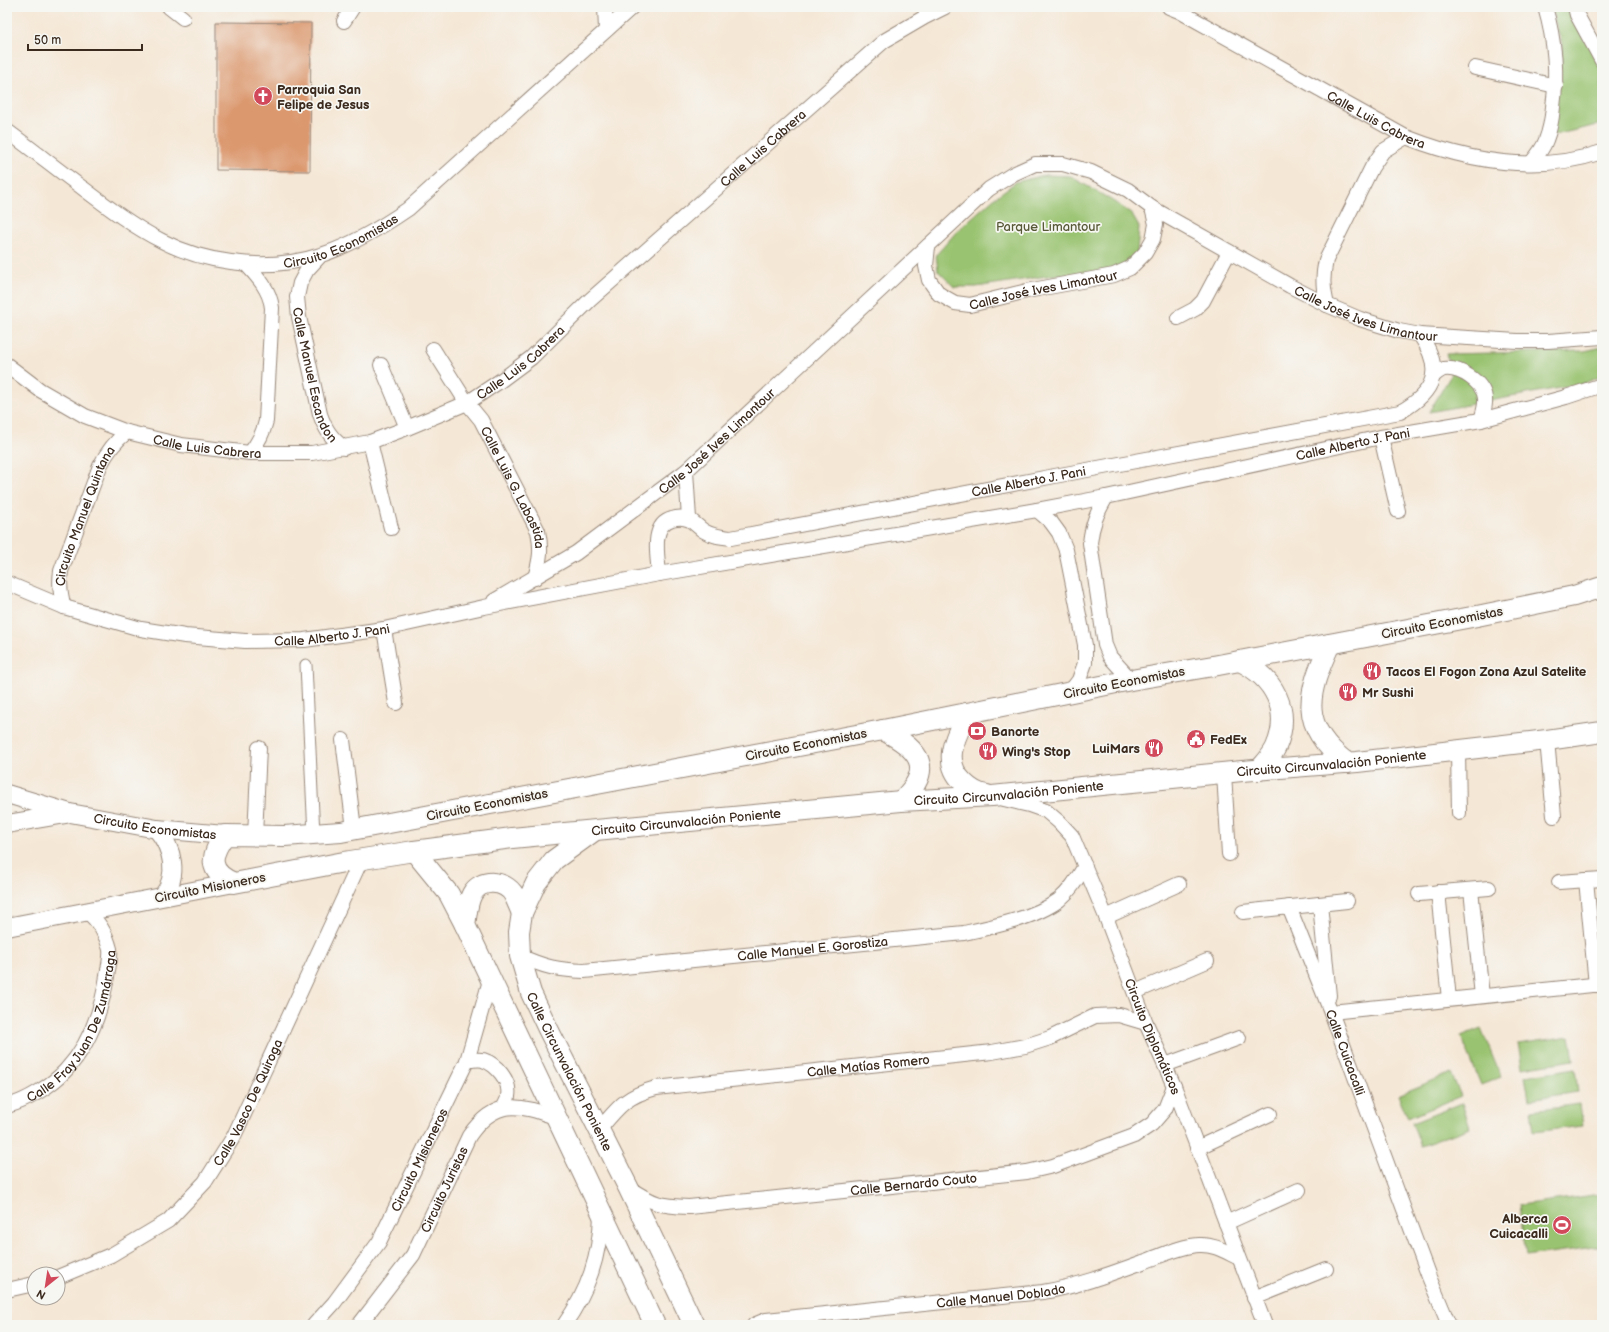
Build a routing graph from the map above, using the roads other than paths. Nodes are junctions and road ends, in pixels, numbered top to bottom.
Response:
1 (169, 7) edge
2 (353, 7) edge
3 (605, 7) edge
4 (632, 7) edge
5 (945, 7) edge
6 (1169, 7) edge
7 (1545, 7) edge
8 (1575, 7) edge
9 (183, 18) dead end
10 (344, 21) dead end
11 (606, 30) junction
12 (1602, 61) edge
13 (1475, 68) dead end
14 (1556, 86) junction
15 (7, 131) edge
16 (1406, 136) junction
17 (1602, 152) edge
18 (1531, 163) junction
19 (1152, 208) junction
20 (928, 246) junction
21 (1229, 252) junction
22 (321, 256) junction
23 (246, 264) junction
24 (1327, 305) junction
25 (1178, 318) dead end
26 (1420, 335) junction
27 (1602, 337) edge
28 (433, 349) dead end
29 (381, 365) dead end
30 (7, 366) edge
31 (1434, 376) junction
32 (1602, 385) edge
33 (467, 403) junction
34 (1481, 420) junction
35 (407, 428) junction
36 (127, 432) junction
37 (1381, 437) junction
38 (370, 442) junction
39 (344, 448) junction
40 (250, 453) junction
41 (686, 471) junction
42 (1106, 497) junction
43 (1037, 510) junction
44 (1398, 511) dead end
45 (689, 519) junction
46 (391, 528) dead end
47 (659, 574) junction
48 (535, 578) junction
49 (7, 583) edge
50 (1602, 587) edge
51 (64, 607) junction
52 (484, 608) junction
53 (384, 629) junction
54 (1330, 644) junction
55 (1240, 661) junction
56 (306, 665) dead end
57 (1131, 680) junction
58 (1070, 692) junction
59 (396, 703) dead end
60 (967, 713) junction
61 (883, 730) junction
62 (1602, 732) edge
63 (343, 740) dead end
64 (1548, 740) junction
65 (259, 748) dead end
66 (1458, 750) junction
67 (1347, 763) junction
68 (1259, 770) junction
69 (1224, 774) junction
70 (7, 794) edge
71 (992, 796) junction
72 (901, 801) junction
73 (1460, 813) dead end
74 (70, 814) junction
75 (1554, 816) dead end
76 (7, 824) edge
77 (157, 829) junction
78 (354, 829) junction
79 (595, 831) junction
80 (225, 835) junction
81 (314, 835) junction
82 (255, 836) junction
83 (414, 851) junction
84 (1229, 854) dead end
85 (361, 860) junction
86 (1085, 866) junction
87 (1602, 879) edge
88 (1586, 880) junction
89 (1559, 882) dead end
90 (234, 883) junction
91 (1179, 884) dead end
92 (1490, 888) dead end
93 (1472, 890) junction
94 (1438, 892) junction
95 (1419, 894) dead end
96 (163, 896) junction
97 (1347, 901) dead end
98 (1320, 904) junction
99 (1289, 907) junction
100 (87, 911) junction
101 (1243, 912) dead end
102 (522, 913) junction
103 (1106, 917) junction
104 (465, 925) junction
105 (7, 927) edge
106 (520, 956) junction
107 (1207, 961) dead end
108 (491, 977) junction
109 (1599, 984) edge
110 (1135, 992) junction
111 (1482, 996) junction
112 (1449, 999) junction
113 (1331, 1012) junction
114 (1146, 1023) junction
115 (1239, 1038) dead end
116 (467, 1062) junction
117 (1165, 1065) junction
118 (1174, 1086) junction
119 (7, 1106) edge
120 (504, 1108) junction
121 (1270, 1114) dead end
122 (557, 1118) junction
123 (599, 1130) junction
124 (1198, 1148) junction
125 (628, 1187) junction
126 (1299, 1190) dead end
127 (601, 1209) junction
128 (1226, 1223) junction
129 (1239, 1258) junction
130 (1326, 1269) dead end
131 (66, 1274) edge
132 (26, 1286) edge
133 (7, 1290) edge
134 (1254, 1298) junction
135 (1263, 1323) edge
136 (314, 1325) edge
137 (360, 1325) edge
138 (564, 1325) edge
139 (655, 1325) edge
140 (694, 1325) edge
141 (754, 1325) edge
142 (1450, 1325) edge

1 - 9 street
2 - 10 street
3 - 11 street
4 - 11 street, Circuito Economistas
5 - 33 street, Calle Luis Cabrera
6 - 16 street, Calle Luis Cabrera
7 - 14 street
8 - 12 street
11 - 22 street, Circuito Economistas
13 - 14 street
14 - 18 street
15 - 23 street, Circuito Economistas
16 - 18 street, Calle Luis Cabrera
16 - 24 street
17 - 18 street, Calle Luis Cabrera
19 - 20 street, Calle José Ives Limantour
19 - 20 street, Calle José Ives Limantour
19 - 21 street, Calle José Ives Limantour
20 - 41 street, Calle José Ives Limantour
21 - 24 street, Calle José Ives Limantour
21 - 25 street
22 - 23 street, Circuito Economistas
22 - 39 street, Calle Manuel Escandon
23 - 40 street
24 - 26 street, Calle José Ives Limantour
26 - 27 street, Calle José Ives Limantour
26 - 31 street
28 - 33 street, Calle Luis G. Labastida
29 - 35 street
30 - 36 street, Calle Luis Cabrera
31 - 34 street
31 - 45 street, Calle Alberto J. Pani
32 - 34 street, Calle Alberto J. Pani
33 - 35 street, Calle Luis Cabrera
33 - 48 street, Calle Luis G. Labastida
34 - 37 street, Calle Alberto J. Pani
35 - 38 street, Calle Luis Cabrera
36 - 40 street, Calle Luis Cabrera
36 - 51 street, Circuito Manuel Quintana
37 - 42 street, Calle Alberto J. Pani
37 - 44 street
38 - 39 street, Calle Luis Cabrera
38 - 46 street
39 - 40 street, Calle Luis Cabrera
41 - 45 street
41 - 48 street, Calle José Ives Limantour
42 - 43 street, Calle Alberto J. Pani
42 - 57 street
43 - 47 street, Calle Alberto J. Pani
43 - 58 street
45 - 47 street
47 - 52 street, Calle Alberto J. Pani
48 - 52 street, Calle José Ives Limantour
49 - 51 street, Calle Alberto J. Pani
50 - 54 main road, Circuito Economistas
51 - 53 street, Calle Alberto J. Pani
52 - 53 street, Calle Alberto J. Pani
53 - 59 street
54 - 55 main road, Circuito Economistas
54 - 67 main road
55 - 57 main road, Circuito Economistas
55 - 68 main road
56 - 81 street
57 - 58 main road, Circuito Economistas
58 - 60 main road, Circuito Economistas
60 - 61 main road, Circuito Economistas
60 - 71 main road
61 - 72 main road
61 - 78 main road, Circuito Economistas
62 - 64 main road, Circuito Circunvalación Poniente
63 - 78 street
64 - 66 main road, Circuito Circunvalación Poniente
64 - 75 street
65 - 82 street
66 - 67 main road, Circuito Circunvalación Poniente
66 - 73 street
67 - 68 main road, Circuito Circunvalación Poniente
68 - 69 main road, Circuito Circunvalación Poniente
69 - 71 main road, Circuito Circunvalación Poniente
69 - 84 street
70 - 74 street, Circuito Economistas
71 - 72 main road, Circuito Circunvalación Poniente
71 - 86 street, Circuito Diplomáticos
72 - 79 main road, Circuito Circunvalación Poniente
74 - 76 street
74 - 77 street, Circuito Economistas
77 - 80 street, Circuito Economistas
77 - 96 street
78 - 81 main road, Circuito Economistas
79 - 83 main road, Circuito Circunvalación Poniente
79 - 102 main road, Calle Circunvalación Poniente
80 - 82 main road, Circuito Economistas
80 - 90 main road
81 - 82 main road, Circuito Economistas
83 - 85 main road, Circuito Misioneros
83 - 104 main road
85 - 90 main road, Circuito Misioneros
85 - 131 street, Calle Vasco De Quiroga
86 - 103 street, Circuito Diplomáticos
86 - 106 street, Calle Manuel E. Gorostiza
87 - 88 street
88 - 89 street
88 - 109 street
90 - 96 street, Circuito Misioneros
91 - 103 street
92 - 93 street
93 - 94 street
93 - 111 street
94 - 95 street
94 - 112 street
96 - 100 street, Circuito Misioneros
97 - 98 street
98 - 99 street
98 - 113 street
99 - 101 street
99 - 113 street
100 - 105 street, Circuito Misioneros
100 - 119 street, Calle Fray Juan De Zumárraga
102 - 104 main road
102 - 106 main road, Calle Circunvalación Poniente
103 - 110 street, Circuito Diplomáticos
104 - 108 main road
106 - 123 main road, Calle Circunvalación Poniente
107 - 110 street
108 - 116 street, Circuito Misioneros
108 - 122 main road
109 - 111 street, Calle Cuicacalli
110 - 114 street, Circuito Diplomáticos
111 - 112 street, Calle Cuicacalli
112 - 113 street, Calle Cuicacalli
113 - 142 street, Calle Cuicacalli
114 - 117 street, Circuito Diplomáticos
114 - 123 street, Calle Matías Romero
115 - 117 street
116 - 120 street
116 - 136 street, Circuito Misioneros
117 - 118 street, Circuito Diplomáticos
118 - 124 street, Circuito Diplomáticos
118 - 125 street, Calle Bernardo Couto
120 - 122 street, Circuito Juristas
120 - 137 street, Circuito Juristas
121 - 124 street
122 - 127 main road
123 - 125 main road, Calle Circunvalación Poniente
124 - 128 street, Circuito Diplomáticos
125 - 140 main road, Calle Circunvalación Poniente
126 - 128 street
127 - 138 street
127 - 139 main road
128 - 129 street, Circuito Diplomáticos
129 - 134 street, Circuito Diplomáticos
129 - 141 street, Calle Manuel Doblado
130 - 134 street
132 - 133 street
134 - 135 street, Circuito Diplomáticos

